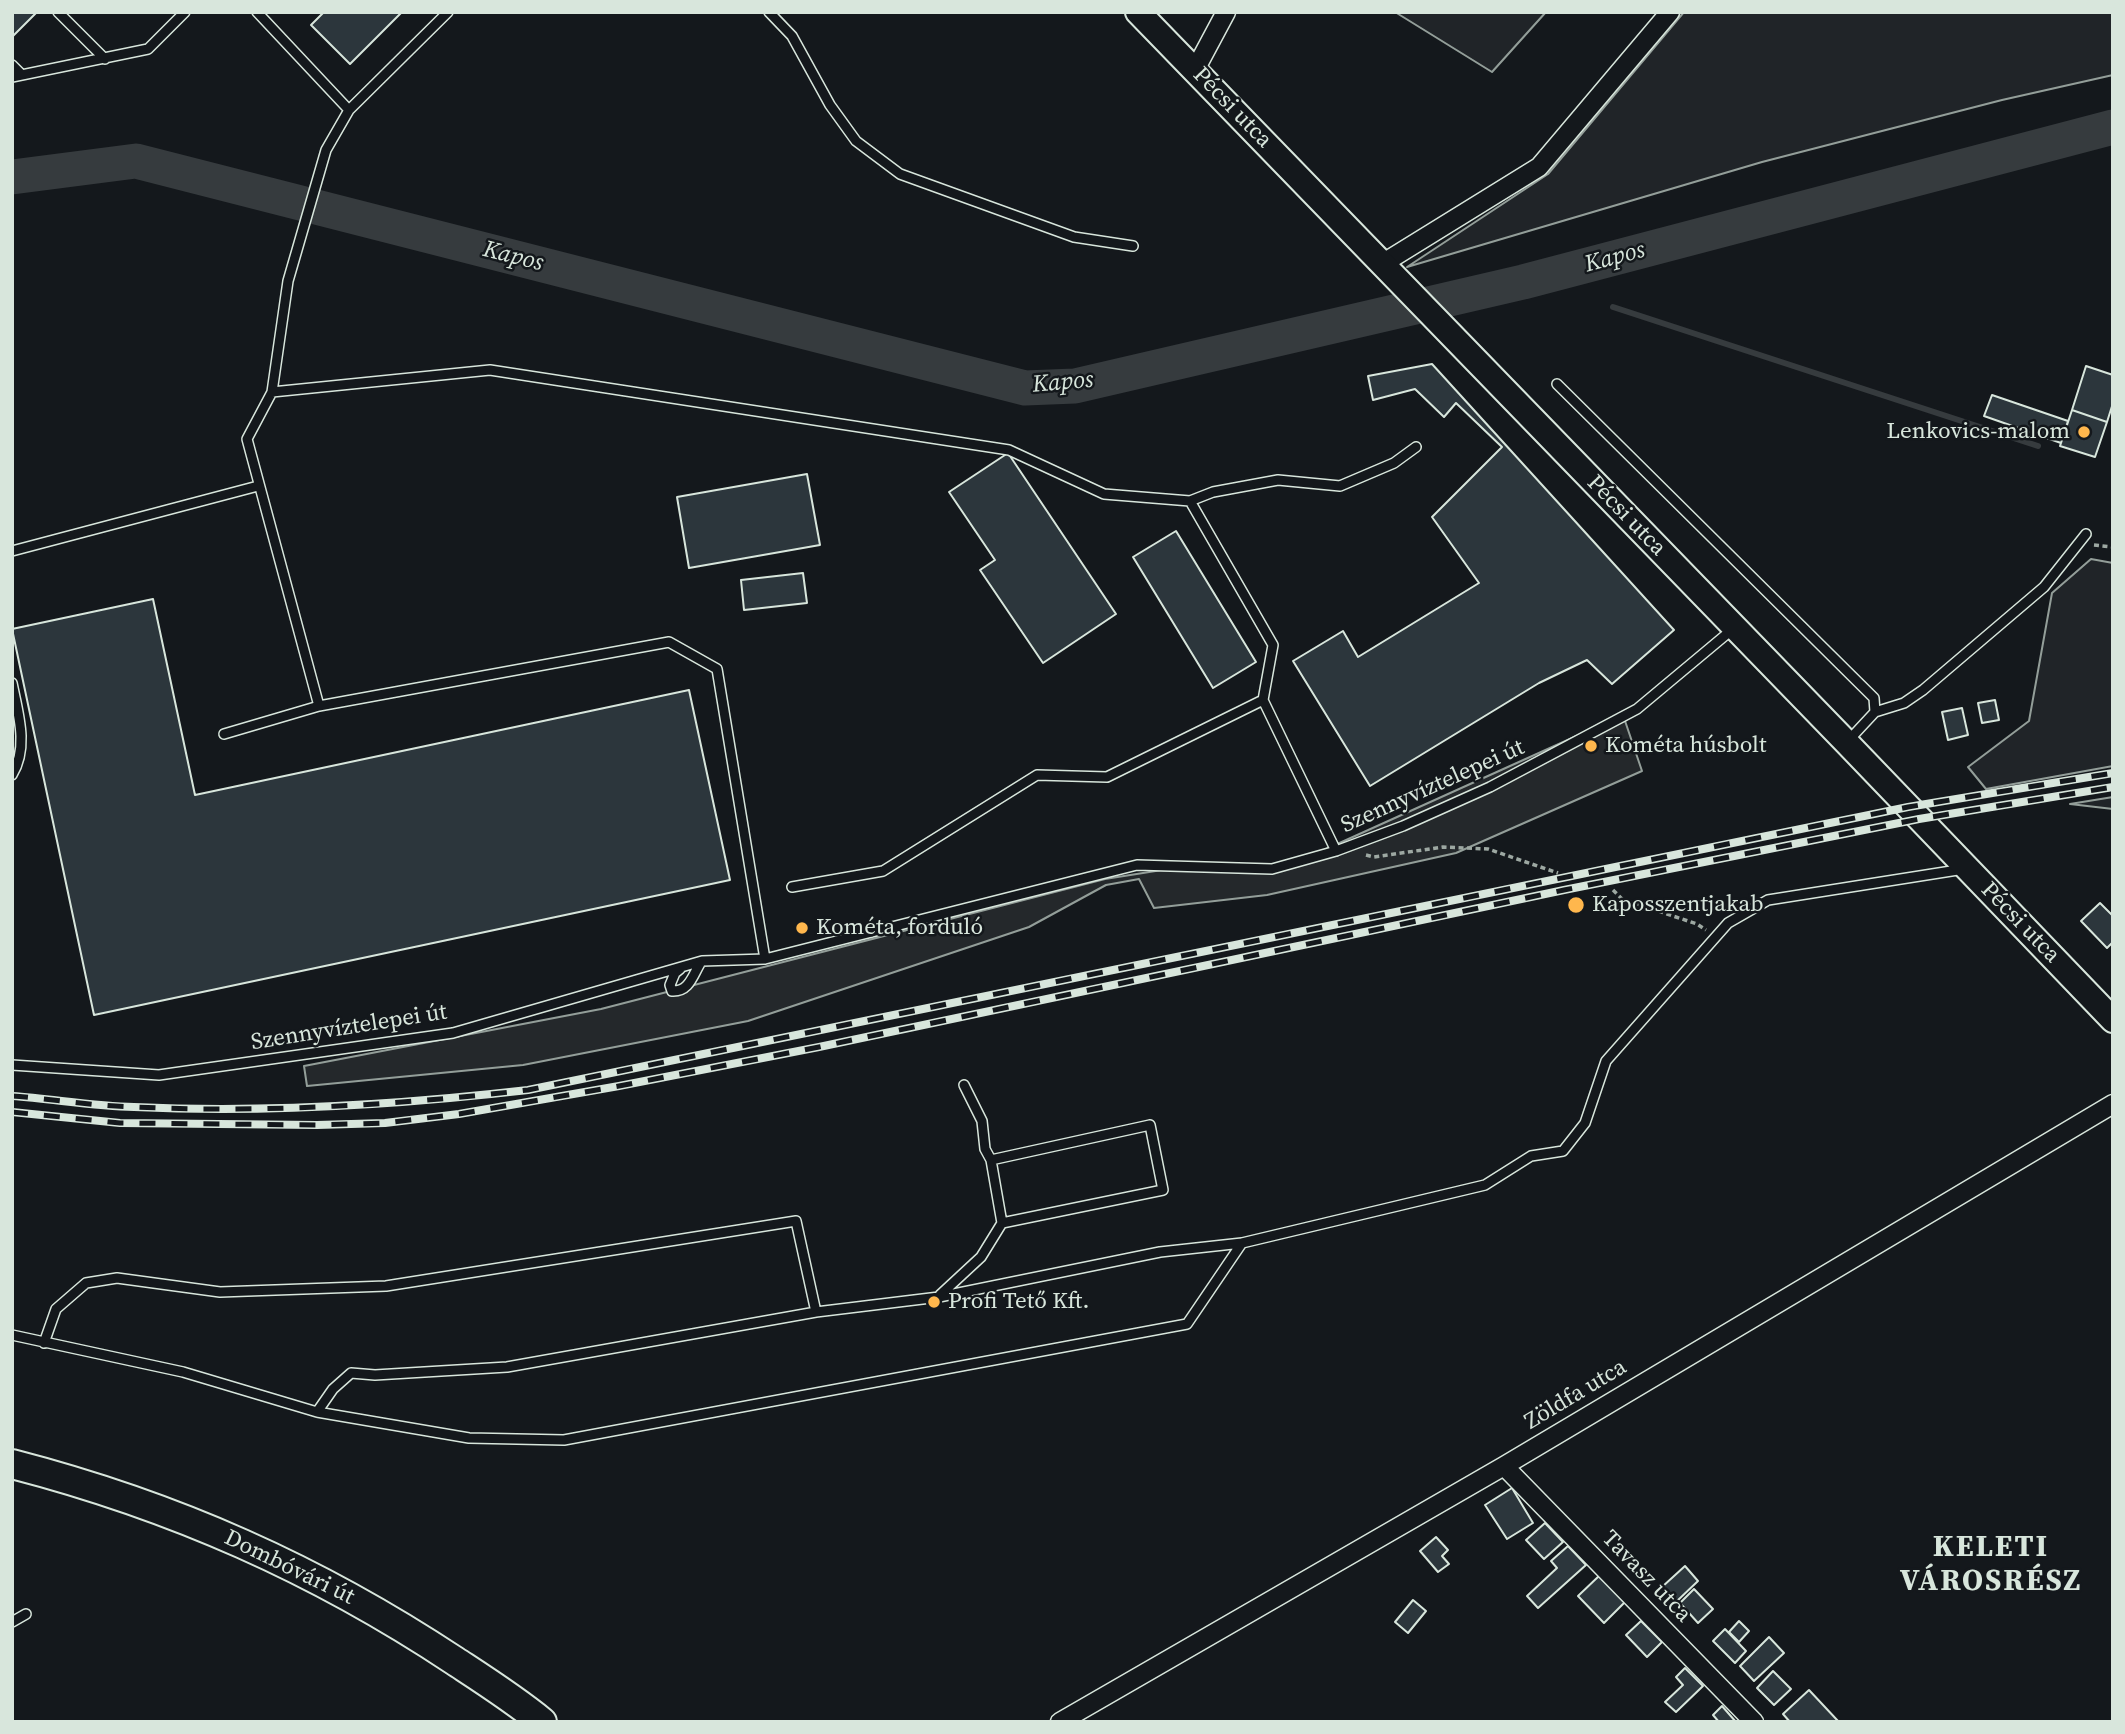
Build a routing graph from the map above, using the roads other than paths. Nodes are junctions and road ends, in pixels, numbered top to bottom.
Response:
1 (58, 12) edge
2 (185, 12) edge
3 (257, 12) edge
4 (448, 12) edge
5 (769, 12) edge
6 (1138, 12) edge
7 (1226, 12) edge
8 (1670, 12) edge
9 (105, 59) junction
10 (12, 65) edge
11 (1195, 70) junction
12 (17, 76) edge
13 (349, 110) junction
14 (1133, 246) dead end
15 (1390, 272) junction
16 (1557, 384) dead end
17 (272, 392) junction
18 (1416, 447) dead end
19 (258, 486) junction
20 (1190, 501) junction
21 (2086, 534) dead end
22 (12, 551) edge
23 (1734, 628) junction
24 (12, 683) edge
25 (1264, 701) junction
26 (319, 706) junction
27 (1875, 712) junction
28 (224, 734) dead end
29 (1846, 742) junction
30 (12, 775) edge
31 (1336, 851) junction
32 (1968, 869) junction
33 (792, 887) dead end
34 (765, 959) junction
35 (702, 961) junction
36 (685, 966) junction
37 (2113, 1020) edge
38 (12, 1065) edge
39 (964, 1085) dead end
40 (2113, 1104) edge
41 (992, 1160) junction
42 (1002, 1223) junction
43 (1242, 1243) junction
44 (939, 1297) junction
45 (816, 1312) junction
46 (12, 1335) edge
47 (44, 1343) junction
48 (317, 1412) junction
49 (12, 1464) edge
50 (1504, 1466) junction
51 (26, 1614) dead end
52 (12, 1622) edge
53 (542, 1722) edge
54 (1060, 1722) edge
55 (1754, 1722) edge

1 - 9 lane
2 - 9 lane
3 - 13 lane
4 - 13 lane
5 - 14 lane
6 - 11 street, Pécsi utca
7 - 11 street
8 - 15 street
9 - 12 lane
10 - 12 lane
11 - 15 street, Pécsi utca
13 - 17 lane
15 - 23 street, Pécsi utca
16 - 27 lane
17 - 19 lane
17 - 20 lane
18 - 20 lane
19 - 22 lane
19 - 26 lane
20 - 25 lane
21 - 27 lane
23 - 29 street, Pécsi utca
23 - 31 lane, Szennyvíztelepei út
24 - 30 lane
25 - 31 lane
25 - 33 lane
26 - 28 lane
26 - 34 lane
27 - 29 lane
29 - 32 street, Pécsi utca
31 - 34 lane, Szennyvíztelepei út
32 - 37 street, Pécsi utca
32 - 43 lane
34 - 35 lane
35 - 36 lane, Szennyvíztelepei út
35 - 36 lane
36 - 38 lane, Szennyvíztelepei út
39 - 41 lane
40 - 50 street, Zöldfa utca
41 - 42 lane
41 - 42 lane
42 - 44 lane
43 - 44 lane
43 - 48 lane
44 - 45 lane
45 - 47 lane
45 - 48 lane
46 - 47 lane
47 - 48 lane
49 - 53 main road, Dombóvári út
50 - 54 street, Zöldfa utca
50 - 55 street, Tavasz utca
51 - 52 lane

